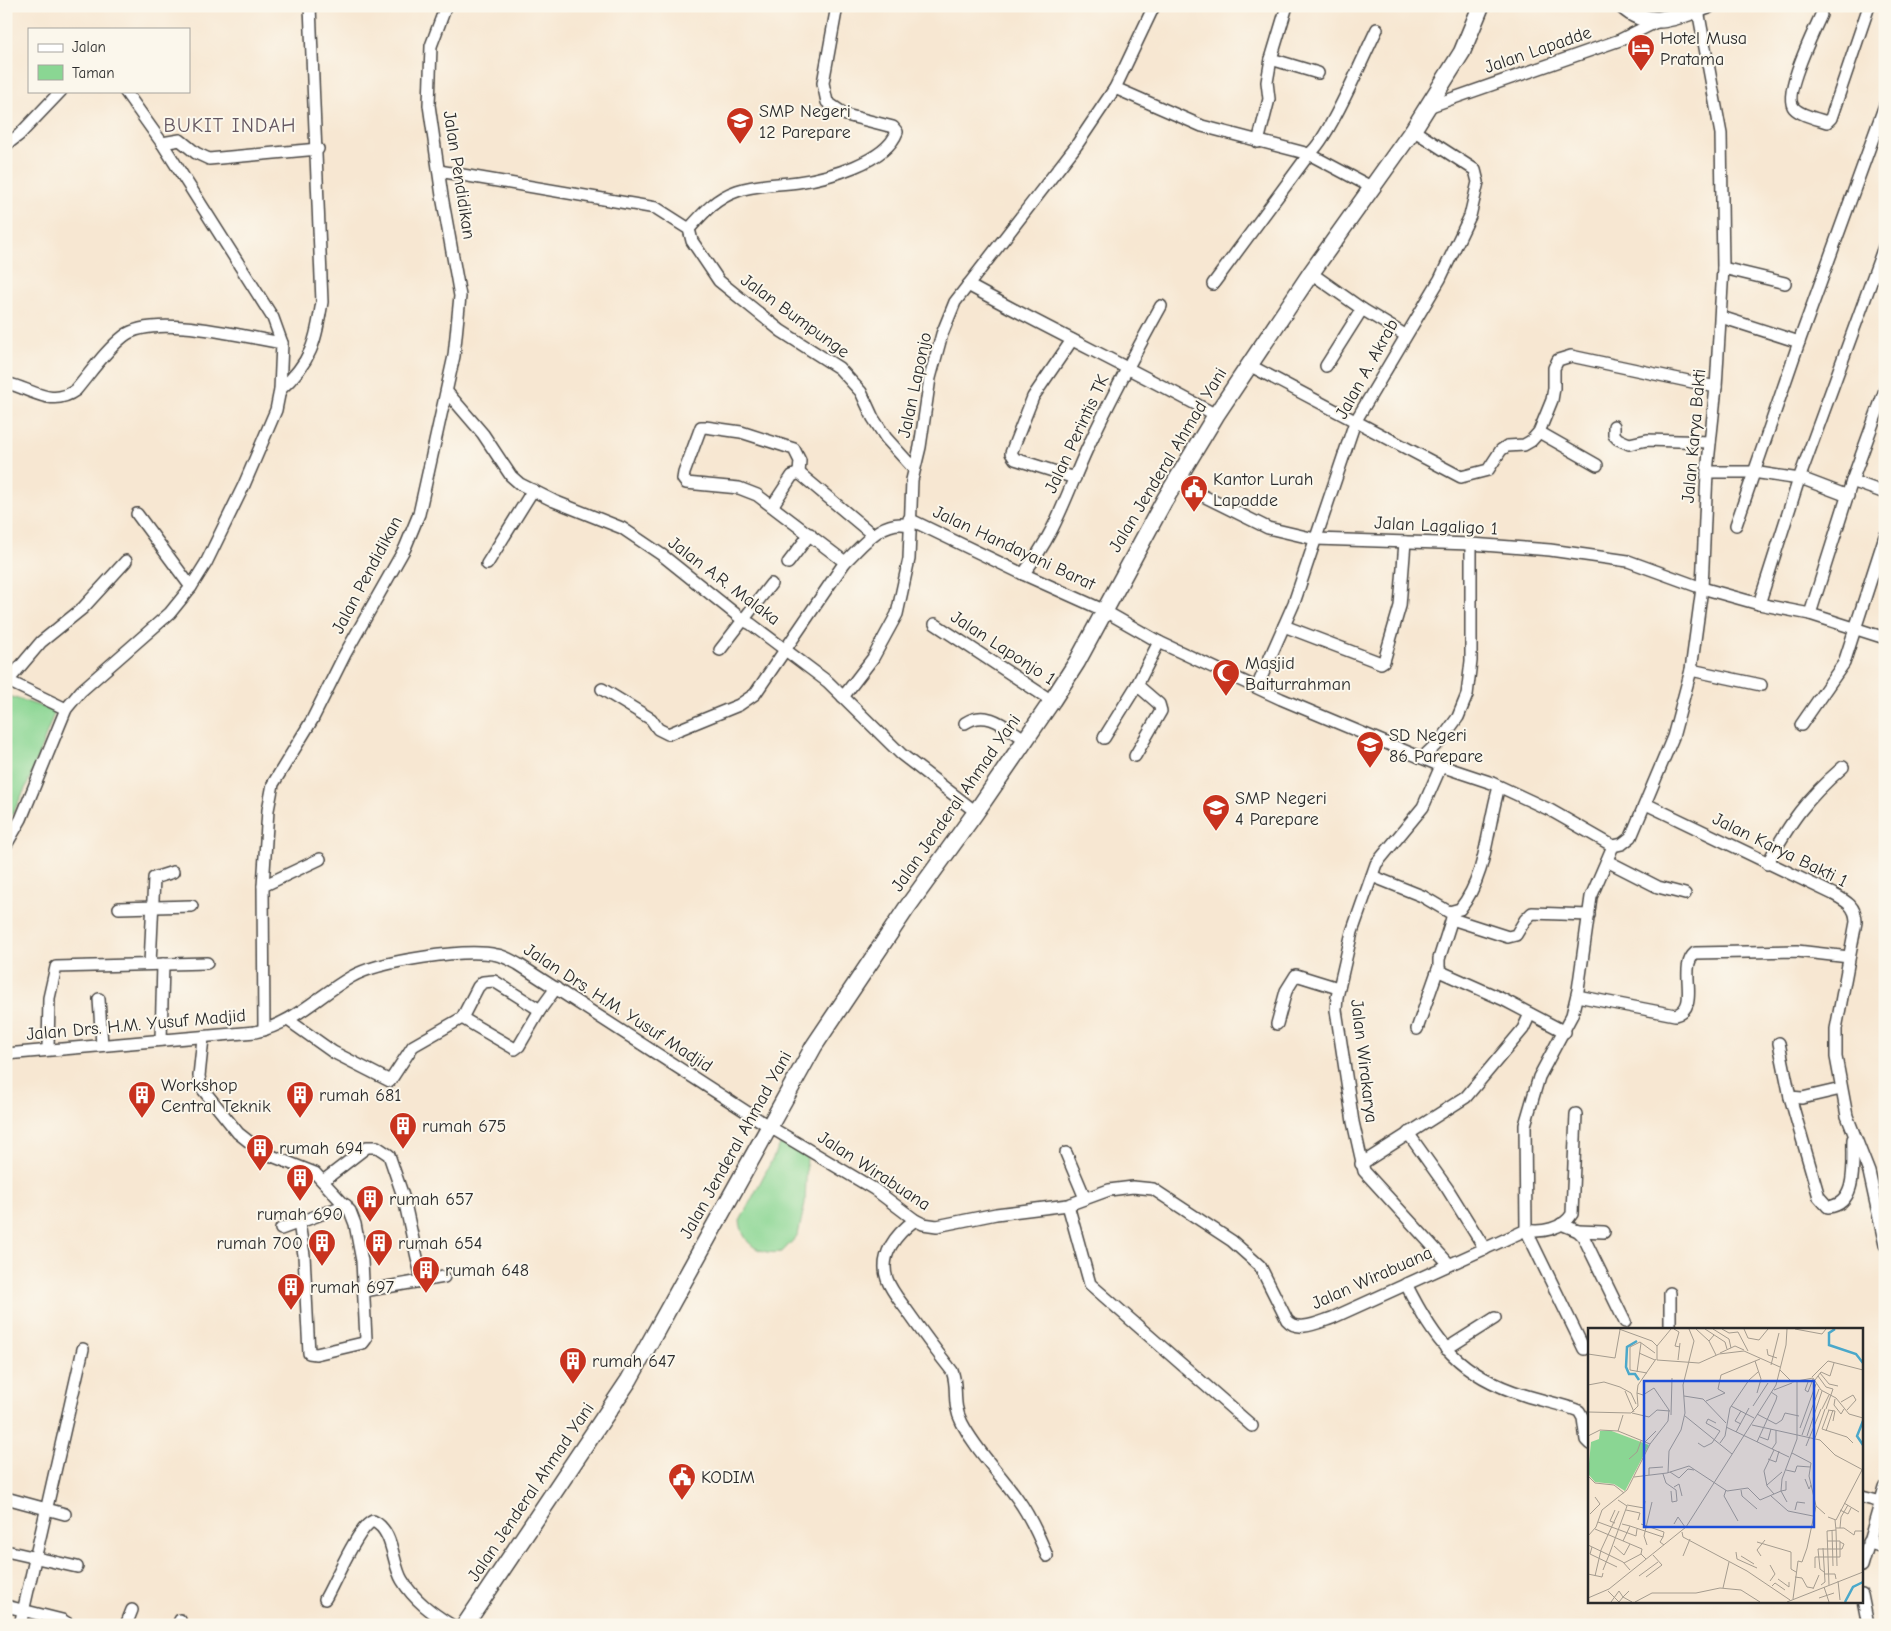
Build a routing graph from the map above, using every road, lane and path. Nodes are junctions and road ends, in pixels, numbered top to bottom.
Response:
1 (310, 6) edge
2 (446, 6) edge
3 (837, 6) edge
4 (1154, 6) edge
5 (1287, 6) edge
6 (1481, 6) edge
7 (1623, 6) edge
8 (1869, 6) edge
9 (1703, 8) edge
10 (1821, 15) dead end
11 (1658, 20) junction
12 (1377, 29) dead end
13 (1271, 59) junction
14 (1318, 73) dead end
15 (1115, 88) junction
16 (60, 92) edge
17 (126, 92) edge
18 (1885, 105) edge
19 (1428, 107) junction
20 (1414, 130) junction
21 (1258, 142) junction
22 (162, 143) junction
23 (6, 145) edge
24 (318, 149) junction
25 (1309, 154) junction
26 (438, 170) junction
27 (1373, 188) junction
28 (689, 229) junction
29 (1885, 244) edge
30 (1723, 268) junction
31 (1311, 273) junction
32 (1785, 283) dead end
33 (1213, 284) dead end
34 (968, 285) junction
35 (1160, 306) dead end
36 (1362, 309) junction
37 (1721, 317) junction
38 (1405, 335) junction
39 (1072, 340) junction
40 (1799, 342) junction
41 (282, 343) junction
42 (1249, 365) junction
43 (1326, 366) dead end
44 (1128, 367) junction
45 (6, 383) edge
46 (1716, 387) junction
47 (280, 390) junction
48 (1885, 390) edge
49 (447, 392) junction
50 (1216, 415) junction
51 (1355, 422) junction
52 (1614, 426) dead end
53 (1539, 432) junction
54 (1710, 442) junction
55 (1597, 465) dead end
56 (914, 469) junction
57 (1707, 472) junction
58 (1753, 472) junction
59 (799, 473) junction
60 (1075, 478) junction
61 (1800, 479) junction
62 (1852, 481) junction
63 (1175, 482) junction
64 (533, 490) junction
65 (1885, 493) edge
66 (1848, 496) junction
67 (773, 506) junction
68 (137, 514) dead end
69 (909, 522) junction
70 (1736, 526) dead end
71 (810, 534) junction
72 (873, 535) junction
73 (1885, 536) edge
74 (1315, 539) junction
75 (1405, 542) junction
76 (1471, 544) junction
77 (126, 561) dead end
78 (845, 562) junction
79 (788, 563) dead end
80 (487, 564) dead end
81 (1023, 574) junction
82 (771, 584) dead end
83 (191, 587) junction
84 (1702, 588) junction
85 (1759, 604) junction
86 (1104, 610) junction
87 (1810, 614) junction
88 (743, 620) junction
89 (935, 624) dead end
90 (1284, 626) junction
91 (1856, 628) junction
92 (1885, 638) edge
93 (1159, 642) junction
94 (784, 648) junction
95 (720, 650) dead end
96 (1691, 670) junction
97 (7, 680) edge
98 (1137, 685) junction
99 (1761, 685) dead end
100 (1257, 687) junction
101 (602, 689) dead end
102 (842, 697) junction
103 (1052, 700) junction
104 (66, 709) junction
105 (965, 723) dead end
106 (1802, 725) dead end
107 (1104, 738) dead end
108 (1026, 740) junction
109 (1135, 756) dead end
110 (1422, 758) junction
111 (1441, 766) junction
112 (1844, 767) dead end
113 (1499, 787) junction
114 (1646, 804) junction
115 (976, 812) junction
116 (6, 845) edge
117 (1613, 846) junction
118 (320, 859) dead end
119 (1607, 861) junction
120 (1767, 864) junction
121 (173, 872) dead end
122 (1372, 876) junction
123 (263, 886) junction
124 (1685, 894) dead end
125 (192, 906) dead end
126 (152, 907) junction
127 (119, 908) dead end
128 (1452, 914) junction
129 (1589, 914) junction
130 (1849, 957) junction
131 (207, 963) dead end
132 (150, 964) junction
133 (163, 964) junction
134 (1438, 969) junction
135 (556, 988) junction
136 (1338, 988) junction
137 (1577, 996) junction
138 (99, 999) dead end
139 (540, 1010) junction
140 (1530, 1014) junction
141 (462, 1018) junction
142 (288, 1020) junction
143 (1277, 1024) dead end
144 (1417, 1029) dead end
145 (264, 1030) junction
146 (1565, 1032) junction
147 (203, 1038) junction
148 (161, 1040) junction
149 (1779, 1043) dead end
150 (102, 1045) junction
151 (48, 1049) junction
152 (6, 1054) edge
153 (1841, 1089) junction
154 (1790, 1097) junction
155 (1576, 1114) dead end
156 (770, 1127) junction
157 (1408, 1133) junction
158 (1853, 1135) junction
159 (1066, 1152) dead end
160 (1361, 1164) junction
161 (323, 1181) junction
162 (1085, 1198) junction
163 (1068, 1205) junction
164 (346, 1206) junction
165 (914, 1220) junction
166 (299, 1222) junction
167 (1561, 1224) junction
168 (281, 1229) dead end
169 (1526, 1230) junction
170 (1578, 1231) junction
171 (1604, 1232) dead end
172 (1885, 1245) edge
173 (1485, 1249) junction
174 (1449, 1264) junction
175 (444, 1277) dead end
176 (422, 1280) junction
177 (1406, 1284) junction
178 (364, 1291) junction
179 (1670, 1293) dead end
180 (1495, 1318) dead end
181 (1625, 1322) dead end
182 (1670, 1328) edge
183 (83, 1349) dead end
184 (1446, 1349) junction
185 (1584, 1349) dead end
186 (1252, 1426) dead end
187 (1588, 1442) edge
188 (1883, 1494) edge
189 (1864, 1497) edge
190 (6, 1498) edge
191 (46, 1508) junction
192 (65, 1514) dead end
193 (1868, 1542) junction
194 (1885, 1548) edge
195 (6, 1551) edge
196 (1047, 1556) dead end
197 (34, 1558) junction
198 (1864, 1558) edge
199 (77, 1567) dead end
200 (325, 1599) dead end
201 (1864, 1604) edge
202 (6, 1606) edge
203 (23, 1609) junction
204 (132, 1610) dead end
205 (20, 1625) edge
206 (70, 1625) edge
207 (126, 1625) edge
208 (451, 1625) edge
209 (465, 1625) edge
210 (1868, 1625) edge

1 - 24 street
2 - 26 street, Jalan Pendidikan
3 - 28 street
4 - 15 street, Jalan Laponjo
5 - 13 street
6 - 19 highway, Jalan Jenderal Ahmad Yani
7 - 11 highway
8 - 10 street
9 - 11 highway
9 - 30 street, Jalan Karya Bakti
11 - 19 street, Jalan Lapadde
12 - 25 street
13 - 14 street
13 - 21 street
15 - 21 street
15 - 34 street, Jalan Laponjo
16 - 23 street
17 - 22 street
18 - 40 street
19 - 20 highway, Jalan Jenderal Ahmad Yani
20 - 27 highway, Jalan Jenderal Ahmad Yani
20 - 38 street, Jalan A. Akrab
21 - 25 street
22 - 24 street
22 - 41 street
24 - 47 street
25 - 27 street
25 - 33 street
26 - 28 street
26 - 49 street, Jalan Pendidikan
27 - 31 highway, Jalan Jenderal Ahmad Yani
28 - 56 street, Jalan Bumpunge
29 - 61 street
30 - 32 street
30 - 37 street, Jalan Karya Bakti
31 - 36 street
31 - 42 highway, Jalan Jenderal Ahmad Yani
34 - 39 street
34 - 56 street, Jalan Laponjo
35 - 44 street, Jalan Perintis TK
36 - 38 street
36 - 43 street
37 - 40 street
37 - 46 street, Jalan Karya Bakti
38 - 51 street, Jalan A. Akrab
39 - 44 street
39 - 60 street
40 - 58 street
41 - 45 street
41 - 47 street
42 - 50 highway, Jalan Jenderal Ahmad Yani
42 - 51 street
44 - 50 street
44 - 60 street, Jalan Perintis TK
46 - 53 street
46 - 54 street, Jalan Karya Bakti
47 - 83 street
48 - 62 street
49 - 64 street, Jalan A.R. Malaka
49 - 123 street, Jalan Pendidikan
50 - 63 highway, Jalan Jenderal Ahmad Yani
51 - 53 street
51 - 74 street, Jalan A. Akrab
52 - 54 street
53 - 55 street
54 - 57 street, Jalan Karya Bakti
56 - 69 street, Jalan Laponjo
57 - 58 street
57 - 84 street, Jalan Karya Bakti
58 - 61 street
58 - 70 street
59 - 67 street
59 - 67 street
59 - 72 street
60 - 81 street, Jalan Perintis TK
61 - 66 street
61 - 85 street
62 - 65 street
62 - 66 street
63 - 74 street, Jalan Lagaligo 1
63 - 86 highway, Jalan Jenderal Ahmad Yani
64 - 80 street
64 - 88 street, Jalan A.R. Malaka
66 - 87 street
67 - 71 street
68 - 83 street
69 - 72 street
69 - 81 street, Jalan Handayani Barat
69 - 102 street, Jalan Laponjo
71 - 78 street
71 - 79 street
72 - 78 street
73 - 91 street
74 - 75 street, Jalan Lagaligo 1
74 - 90 street, Jalan A. Akrab
75 - 76 street, Jalan Lagaligo 1
75 - 90 street
76 - 84 street, Jalan Lagaligo 1
76 - 110 street
77 - 97 street
78 - 94 street
81 - 86 street, Jalan Handayani Barat
82 - 88 street
83 - 104 street
84 - 85 street, Jalan Lagaligo 1
84 - 96 street, Jalan Karya Bakti
85 - 87 street, Jalan Lagaligo 1
86 - 93 street, Jalan Handayani Barat
86 - 103 highway, Jalan Jenderal Ahmad Yani
87 - 91 street, Jalan Lagaligo 1
88 - 94 street, Jalan A.R. Malaka
88 - 95 street
89 - 103 street, Jalan Laponjo 1
90 - 100 street, Jalan A. Akrab
91 - 92 street, Jalan Lagaligo 1
91 - 106 street
93 - 98 street
93 - 100 street, Jalan Handayani Barat
94 - 101 street
94 - 102 street, Jalan A.R. Malaka
96 - 99 street
96 - 114 street, Jalan Karya Bakti
97 - 104 street
98 - 107 street
98 - 109 street
100 - 110 street, Jalan Handayani Barat
102 - 115 street, Jalan A.R. Malaka
103 - 108 highway, Jalan Jenderal Ahmad Yani
104 - 116 street
105 - 108 street
108 - 115 highway, Jalan Jenderal Ahmad Yani
110 - 111 street, Jalan Handayani Barat
111 - 113 street, Jalan Handayani Barat
111 - 122 street, Jalan Wirakarya
112 - 120 street
113 - 117 street, Jalan Handayani Barat
113 - 128 street
114 - 117 street, Jalan Karya Bakti
114 - 120 street, Jalan Karya Bakti 1
115 - 156 highway, Jalan Jenderal Ahmad Yani
117 - 119 street
118 - 123 street
119 - 124 street
119 - 129 street
120 - 130 street, Jalan Karya Bakti 1
121 - 126 street
122 - 128 street
122 - 136 street, Jalan Wirakarya
123 - 145 street, Jalan Pendidikan
125 - 126 street
126 - 127 street
126 - 132 street
128 - 129 street
128 - 134 street
129 - 137 street
130 - 137 street
130 - 153 street, Jalan Karya Bakti 1
131 - 133 street
132 - 133 street
132 - 151 street
133 - 148 street
134 - 140 street
134 - 144 street
135 - 139 street
135 - 142 street, Jalan Drs. H.M. Yusuf Madjid
135 - 156 street, Jalan Drs. H.M. Yusuf Madjid
136 - 143 street
136 - 160 street, Jalan Wirakarya
137 - 146 street
138 - 150 street
139 - 141 street
139 - 141 street
140 - 146 street
140 - 157 street
141 - 142 street
142 - 145 street, Jalan Drs. H.M. Yusuf Madjid
145 - 147 street, Jalan Drs. H.M. Yusuf Madjid
146 - 169 street
147 - 148 street, Jalan Drs. H.M. Yusuf Madjid
147 - 161 street
148 - 150 street, Jalan Drs. H.M. Yusuf Madjid
149 - 154 street
150 - 151 street, Jalan Drs. H.M. Yusuf Madjid
151 - 152 street, Jalan Drs. H.M. Yusuf Madjid
153 - 154 street
153 - 158 street, Jalan Karya Bakti 1
154 - 158 street
155 - 167 street
156 - 165 street, Jalan Wirabuana
156 - 209 highway, Jalan Jenderal Ahmad Yani
157 - 160 street
157 - 173 street
158 - 172 street, Jalan Karya Bakti 1
159 - 162 street
160 - 174 street, Jalan Wirakarya
161 - 164 street
161 - 176 street
162 - 163 street, Jalan Wirabuana
162 - 177 street, Jalan Wirabuana
163 - 165 street, Jalan Wirabuana
163 - 186 street
164 - 166 street
164 - 178 street
165 - 196 street
166 - 168 street
166 - 178 street
167 - 169 street
167 - 170 street
169 - 173 street, Jalan Wirabuana
169 - 185 street
170 - 171 street
170 - 181 street
173 - 174 street, Jalan Wirabuana
174 - 177 street, Jalan Wirabuana
175 - 176 street
176 - 178 street
177 - 184 street
179 - 182 street
180 - 184 street
183 - 191 street
184 - 187 street
188 - 189 street
188 - 193 street
190 - 191 street
191 - 192 street
191 - 197 street
193 - 194 street
193 - 198 street
195 - 197 street
197 - 199 street
197 - 203 street
200 - 208 street
201 - 210 street
202 - 203 street
203 - 205 street
203 - 206 street
204 - 207 street

